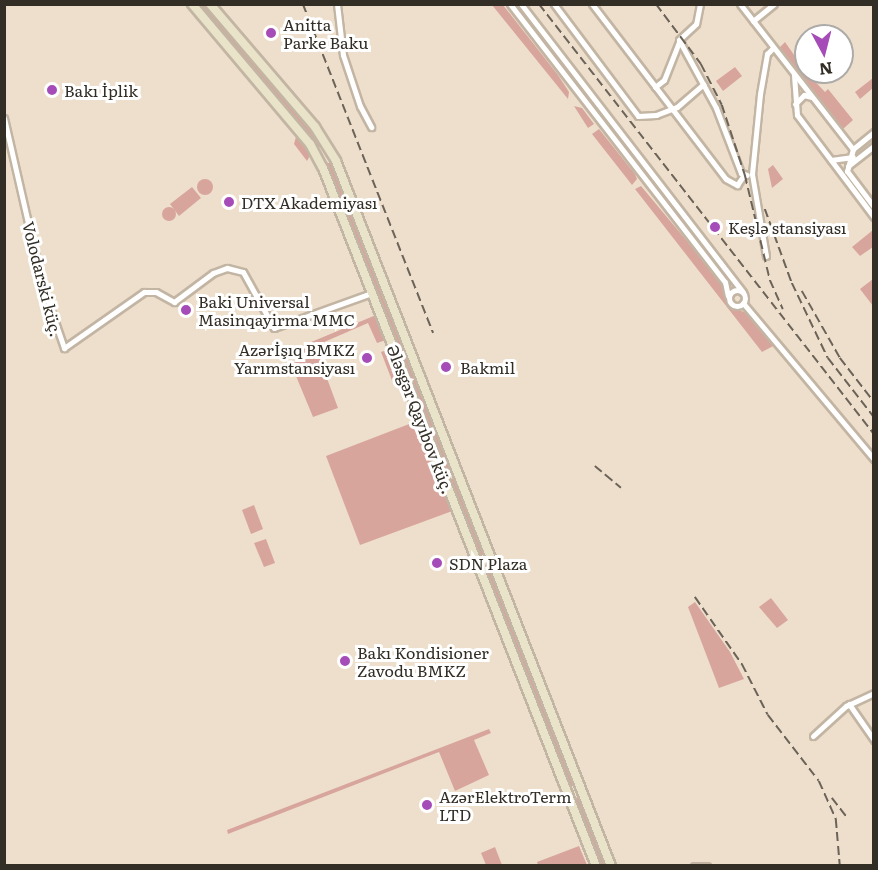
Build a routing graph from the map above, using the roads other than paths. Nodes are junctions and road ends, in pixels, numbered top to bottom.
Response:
1 (192, 4) edge
2 (210, 4) edge
3 (337, 4) edge
4 (510, 4) edge
5 (521, 4) edge
6 (554, 4) edge
7 (592, 4) edge
8 (700, 4) edge
9 (740, 4) edge
10 (774, 4) edge
11 (753, 21) junction
12 (679, 42) junction
13 (773, 48) junction
14 (794, 75) edge
15 (703, 84) junction
16 (794, 84) edge
17 (802, 84) edge
18 (655, 87) junction
19 (814, 99) junction
20 (795, 106) junction
21 (672, 110) junction
22 (4, 118) edge
23 (371, 127) dead end
24 (873, 132) edge
25 (325, 141) junction
26 (873, 146) edge
27 (853, 149) junction
28 (314, 150) junction
29 (860, 157) junction
30 (850, 158) junction
31 (831, 160) junction
32 (336, 161) junction
33 (322, 165) junction
34 (847, 167) junction
35 (752, 174) junction
36 (744, 175) junction
37 (873, 207) edge
38 (873, 217) edge
39 (766, 256) dead end
40 (743, 292) junction
41 (372, 293) junction
42 (728, 296) junction
43 (743, 303) junction
44 (873, 459) edge
45 (458, 472) junction
46 (444, 477) junction
47 (491, 556) junction
48 (477, 562) junction
49 (873, 693) edge
50 (849, 704) junction
51 (813, 736) dead end
52 (873, 740) edge
53 (582, 789) junction
54 (568, 795) junction
55 (596, 866) edge
56 (611, 866) edge
57 (694, 866) edge
58 (707, 866) edge

1 - 28 main road, Ələsgər Qayıbov küç.
2 - 25 main road, Ələsgər Qayıbov küç.
3 - 23 street
4 - 42 street
5 - 40 street
6 - 21 street
7 - 18 street
8 - 12 street
9 - 11 street
10 - 11 street
11 - 13 street
12 - 15 street
12 - 18 street
13 - 14 street
13 - 35 street
15 - 21 street
15 - 36 street
16 - 20 street
17 - 19 street
18 - 21 street
19 - 20 street
19 - 27 street
20 - 31 street
21 - 36 street
22 - 41 street, Volodarski küç.
24 - 27 street
25 - 28 main road
25 - 32 main road, Ələsgər Qayıbov küç.
26 - 29 street
27 - 30 street
28 - 33 main road, Ələsgər Qayıbov küç.
29 - 30 street
29 - 34 street
30 - 31 street
30 - 34 street
31 - 38 street
32 - 33 main road
32 - 45 main road, Ələsgər Qayıbov küç.
33 - 41 main road, Ələsgər Qayıbov küç.
34 - 37 street
35 - 36 street
35 - 39 street
40 - 42 street
40 - 43 street
41 - 46 main road, Ələsgər Qayıbov küç.
42 - 43 street
43 - 44 street
45 - 46 main road
45 - 47 main road, Ələsgər Qayıbov küç.
46 - 48 main road, Ələsgər Qayıbov küç.
47 - 48 main road
47 - 53 main road, Ələsgər Qayıbov küç.
48 - 54 main road, Ələsgər Qayıbov küç.
49 - 50 street
50 - 51 street
50 - 52 street
53 - 54 main road
53 - 56 main road, Ələsgər Qayıbov küç.
54 - 55 main road, Ələsgər Qayıbov küç.
57 - 58 street

